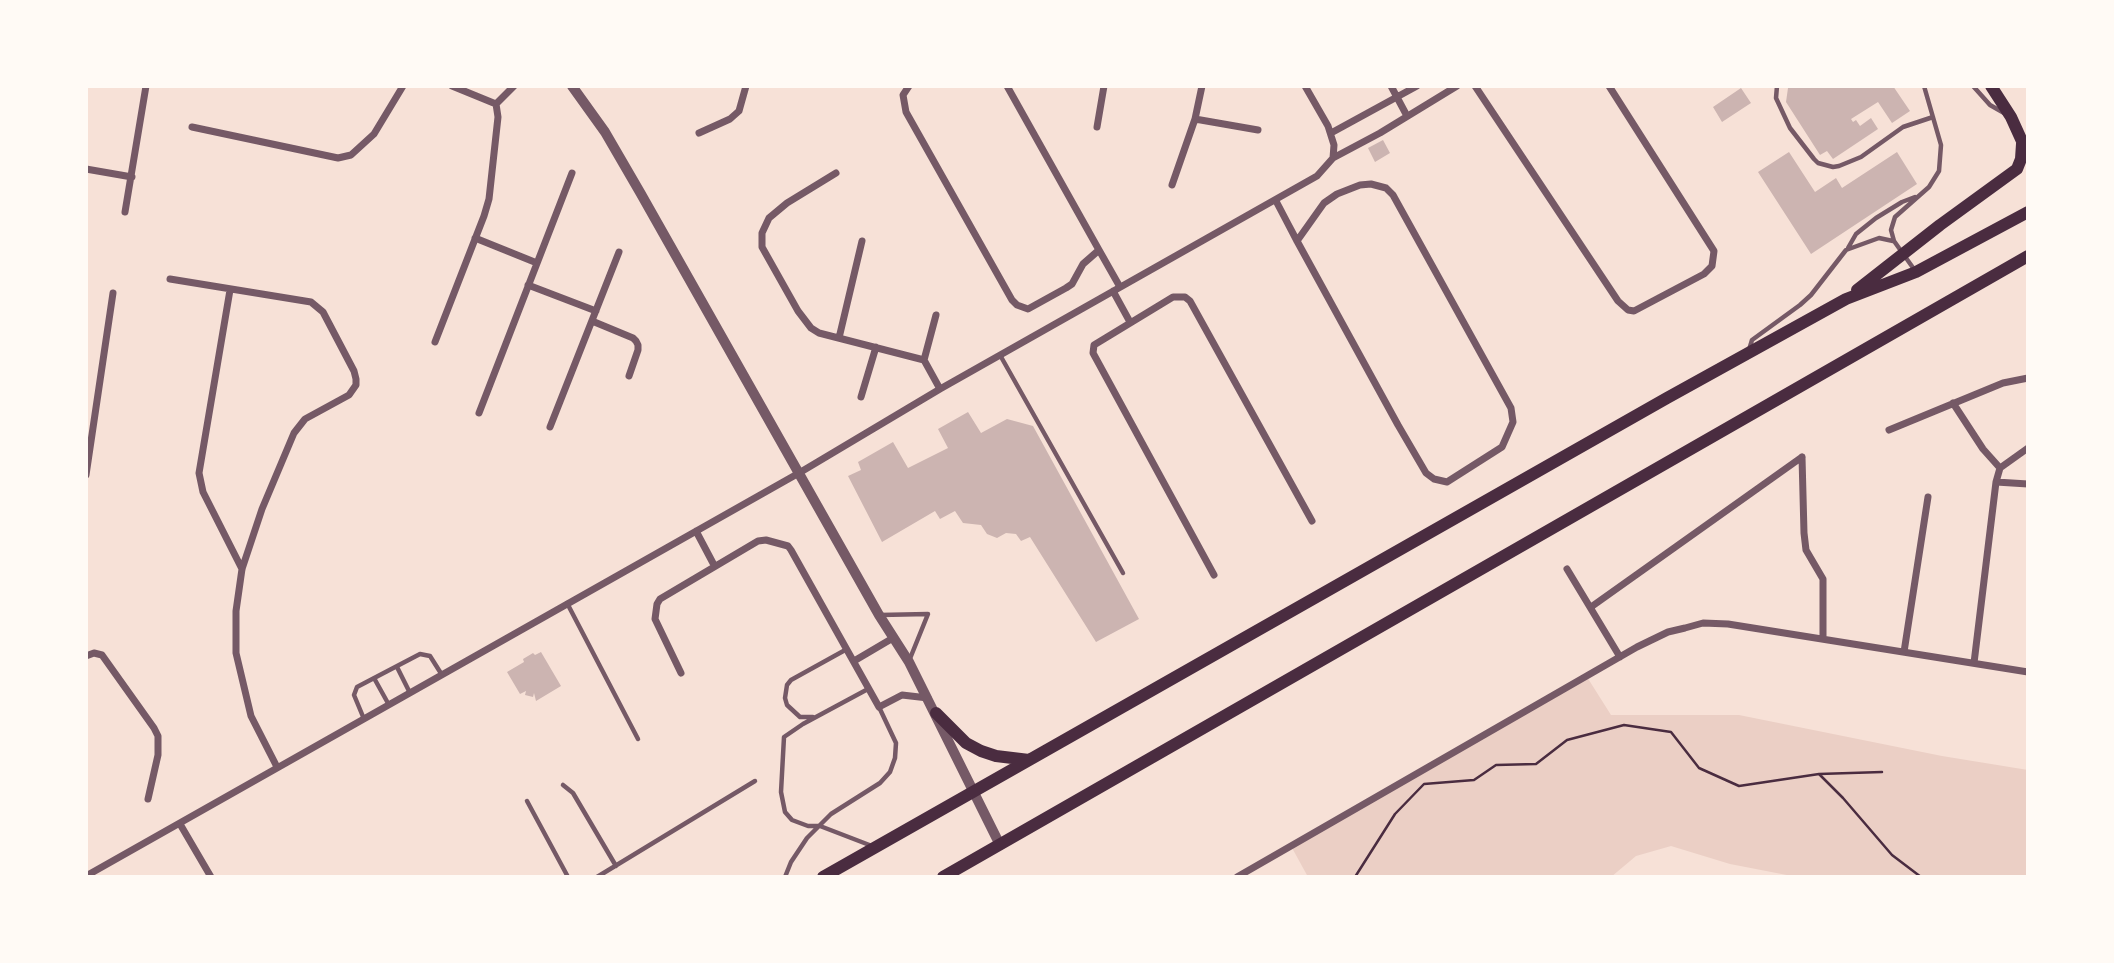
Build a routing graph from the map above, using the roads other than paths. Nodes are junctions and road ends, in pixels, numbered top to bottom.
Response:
1 (146, 86) edge
2 (403, 86) edge
3 (452, 86) edge
4 (514, 86) edge
5 (572, 86) edge
6 (746, 86) edge
7 (909, 86) edge
8 (1007, 86) edge
9 (1104, 86) edge
10 (1202, 86) edge
11 (1305, 86) edge
12 (1391, 86) edge
13 (1417, 86) edge
14 (1457, 86) edge
15 (1475, 86) edge
16 (1609, 86) edge
17 (1777, 86) edge
18 (1924, 86) edge
19 (1973, 86) edge
20 (1991, 86) edge
21 (1397, 96) junction
22 (496, 104) junction
23 (1407, 116) junction
24 (1933, 117) junction
25 (2011, 117) junction
26 (1195, 119) junction
27 (192, 127) dead end
28 (1097, 127) dead end
29 (1258, 130) dead end
30 (699, 133) dead end
31 (1331, 133) junction
32 (2025, 149) edge
33 (1333, 158) junction
34 (86, 169) edge
35 (572, 173) dead end
36 (836, 173) dead end
37 (132, 177) junction
38 (1172, 185) dead end
39 (1919, 196) junction
40 (1276, 201) junction
41 (125, 212) dead end
42 (2028, 212) edge
43 (475, 238) junction
44 (862, 241) dead end
45 (1297, 241) junction
46 (1894, 242) junction
47 (1099, 250) junction
48 (1846, 250) junction
49 (619, 252) dead end
50 (1903, 254) junction
51 (2028, 256) edge
52 (537, 263) junction
53 (2022, 265) edge
54 (1916, 272) junction
55 (170, 279) dead end
56 (528, 285) junction
57 (1116, 289) junction
58 (230, 290) junction
59 (113, 293) dead end
60 (1846, 299) junction
61 (596, 311) junction
62 (936, 315) dead end
63 (592, 321) junction
64 (1130, 322) junction
65 (839, 338) junction
66 (435, 342) dead end
67 (876, 347) junction
68 (1748, 354) junction
69 (1000, 355) junction
70 (924, 360) junction
71 (629, 376) dead end
72 (2028, 378) edge
73 (940, 389) junction
74 (861, 397) dead end
75 (1953, 403) junction
76 (90, 412) edge
77 (480, 413) dead end
78 (550, 427) dead end
79 (1888, 430) dead end
80 (2028, 448) edge
81 (2000, 468) junction
82 (799, 473) junction
83 (86, 475) edge
84 (1996, 482) junction
85 (2028, 484) edge
86 (1928, 497) dead end
87 (1312, 521) dead end
88 (696, 531) junction
89 (714, 565) junction
90 (242, 569) junction
91 (1567, 569) dead end
92 (1123, 573) dead end
93 (1213, 575) dead end
94 (567, 603) junction
95 (1591, 607) junction
96 (879, 615) junction
97 (894, 638) junction
98 (1823, 639) junction
99 (847, 649) junction
100 (1904, 652) junction
101 (86, 656) edge
102 (1620, 657) junction
103 (854, 661) junction
104 (909, 662) junction
105 (1974, 663) junction
106 (397, 667) junction
107 (681, 673) dead end
108 (2028, 673) edge
109 (442, 674) junction
110 (374, 678) junction
111 (869, 688) junction
112 (410, 693) junction
113 (928, 698) junction
114 (389, 705) junction
115 (879, 708) junction
116 (936, 713) junction
117 (817, 716) junction
118 (364, 719) junction
119 (638, 739) dead end
120 (1029, 760) junction
121 (277, 766) junction
122 (755, 780) dead end
123 (563, 785) dead end
124 (975, 792) junction
125 (148, 800) dead end
126 (527, 801) dead end
127 (180, 824) junction
128 (820, 826) junction
129 (1000, 845) junction
130 (876, 848) junction
131 (616, 866) junction
132 (86, 876) edge
133 (211, 877) edge
134 (568, 877) edge
135 (597, 877) edge
136 (785, 877) edge
137 (823, 877) edge
138 (943, 877) edge
139 (1237, 877) edge

1 - 37 street
2 - 27 street
3 - 22 street
4 - 22 street
5 - 82 street
6 - 30 street
7 - 47 street
8 - 47 street
9 - 28 street
10 - 26 street
11 - 31 street
12 - 21 street
13 - 21 street
14 - 23 street
15 - 16 street
17 - 24 lane
18 - 24 lane
19 - 25 lane
20 - 25 main road
21 - 23 street
21 - 31 street
22 - 43 street
23 - 33 street
24 - 39 lane
25 - 32 main road
26 - 29 street
26 - 38 street
31 - 33 street
32 - 50 main road
33 - 40 street
34 - 37 street
35 - 52 street
36 - 65 street
37 - 41 street
39 - 46 lane
39 - 48 lane
40 - 45 street
40 - 57 street
42 - 54 main road
43 - 52 street
43 - 66 street
44 - 65 street
45 - 45 street
46 - 48 lane
46 - 50 lane
47 - 57 street
48 - 68 lane
49 - 61 street
50 - 54 lane
50 - 60 main road
51 - 53 main road
52 - 56 street
53 - 129 main road
54 - 60 main road
55 - 58 street
56 - 61 street
56 - 77 street
57 - 64 street
57 - 69 street
58 - 90 street
58 - 90 street
59 - 76 street
60 - 68 main road
61 - 63 street
62 - 70 street
63 - 71 street
63 - 78 street
64 - 87 street
64 - 93 street
65 - 67 street
67 - 70 street
67 - 74 street
68 - 120 main road
69 - 73 street
69 - 92 lane
70 - 73 street
72 - 75 street
73 - 82 street
75 - 79 street
75 - 81 street
76 - 83 street
80 - 81 street
81 - 84 street
82 - 88 street
82 - 96 street
84 - 85 street
84 - 105 street
86 - 100 street
88 - 89 street
88 - 94 street
89 - 99 street
89 - 107 street
90 - 121 street
91 - 95 street
94 - 109 street
94 - 119 lane
95 - 98 street
95 - 102 street
96 - 97 street
96 - 104 lane
97 - 103 street
97 - 104 street
98 - 100 street
98 - 102 street
99 - 103 street
99 - 117 lane
100 - 105 street
101 - 125 street
102 - 139 street
103 - 111 street
104 - 113 street
105 - 108 street
106 - 109 lane
106 - 110 lane
106 - 112 lane
109 - 112 street
110 - 114 lane
110 - 118 lane
111 - 115 street
111 - 117 lane
112 - 114 street
113 - 115 street
113 - 116 street
114 - 118 street
115 - 128 lane
116 - 120 main road
116 - 124 street
117 - 128 lane
118 - 121 street
120 - 124 main road
121 - 127 street
122 - 131 lane
123 - 131 lane
124 - 129 street
124 - 130 main road
126 - 134 lane
127 - 132 street
127 - 133 street
128 - 130 lane
128 - 136 lane
129 - 138 main road
130 - 137 main road
131 - 135 lane

